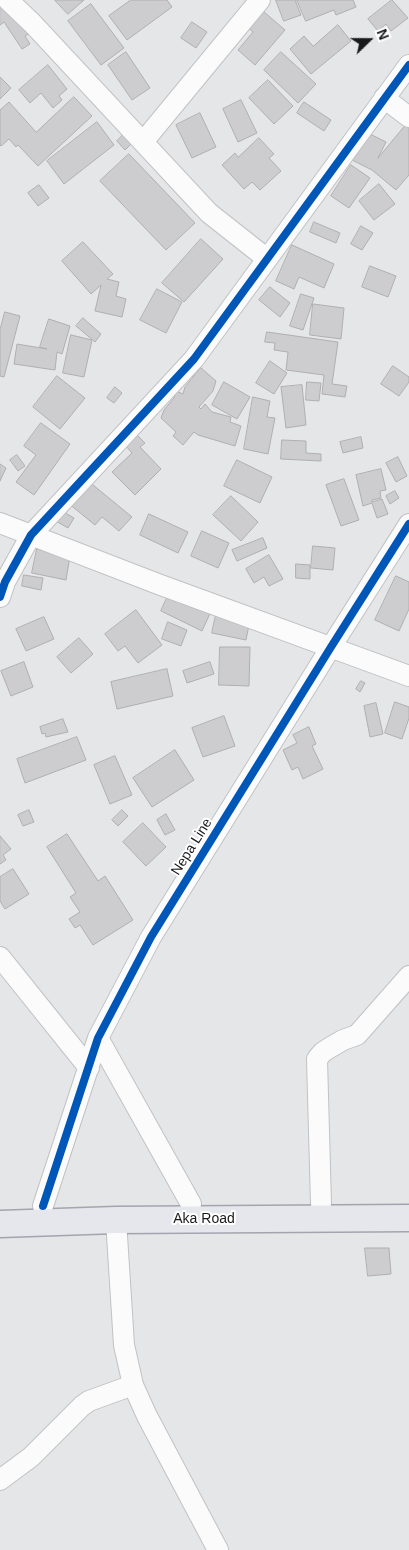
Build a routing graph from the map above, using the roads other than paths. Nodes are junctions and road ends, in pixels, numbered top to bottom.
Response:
1 (8, 0) edge
2 (260, 0) edge
3 (409, 65) edge
4 (384, 98) junction
5 (409, 117) edge
6 (143, 142) junction
7 (266, 258) junction
8 (0, 523) edge
9 (409, 524) edge
10 (31, 535) junction
11 (0, 597) edge
12 (331, 647) junction
13 (409, 676) edge
14 (0, 957) edge
15 (409, 976) edge
16 (98, 1038) junction
17 (89, 1068) junction
18 (191, 1204) junction
19 (321, 1204) junction
20 (0, 1206) edge
21 (44, 1206) junction
22 (409, 1206) edge
23 (409, 1218) edge
24 (116, 1220) junction
25 (0, 1224) edge
26 (133, 1385) junction
27 (0, 1480) edge
28 (218, 1550) edge

1 - 6 street
2 - 6 street
3 - 4 street
4 - 5 street
4 - 7 street
6 - 7 street
7 - 10 street
8 - 10 street
9 - 12 street, Nepa Line
10 - 11 street
10 - 12 street
12 - 13 street
12 - 16 street, Nepa Line
14 - 17 street
15 - 19 street
16 - 17 street, Nepa Line
16 - 18 street
17 - 21 street, Nepa Line
18 - 19 main road, Aka Road
18 - 21 main road, Aka Road
19 - 22 main road, Aka Road
20 - 21 main road, Aka Road
23 - 24 main road, Aka Road
24 - 25 main road, Aka Road
24 - 26 street
26 - 27 street
26 - 28 street

